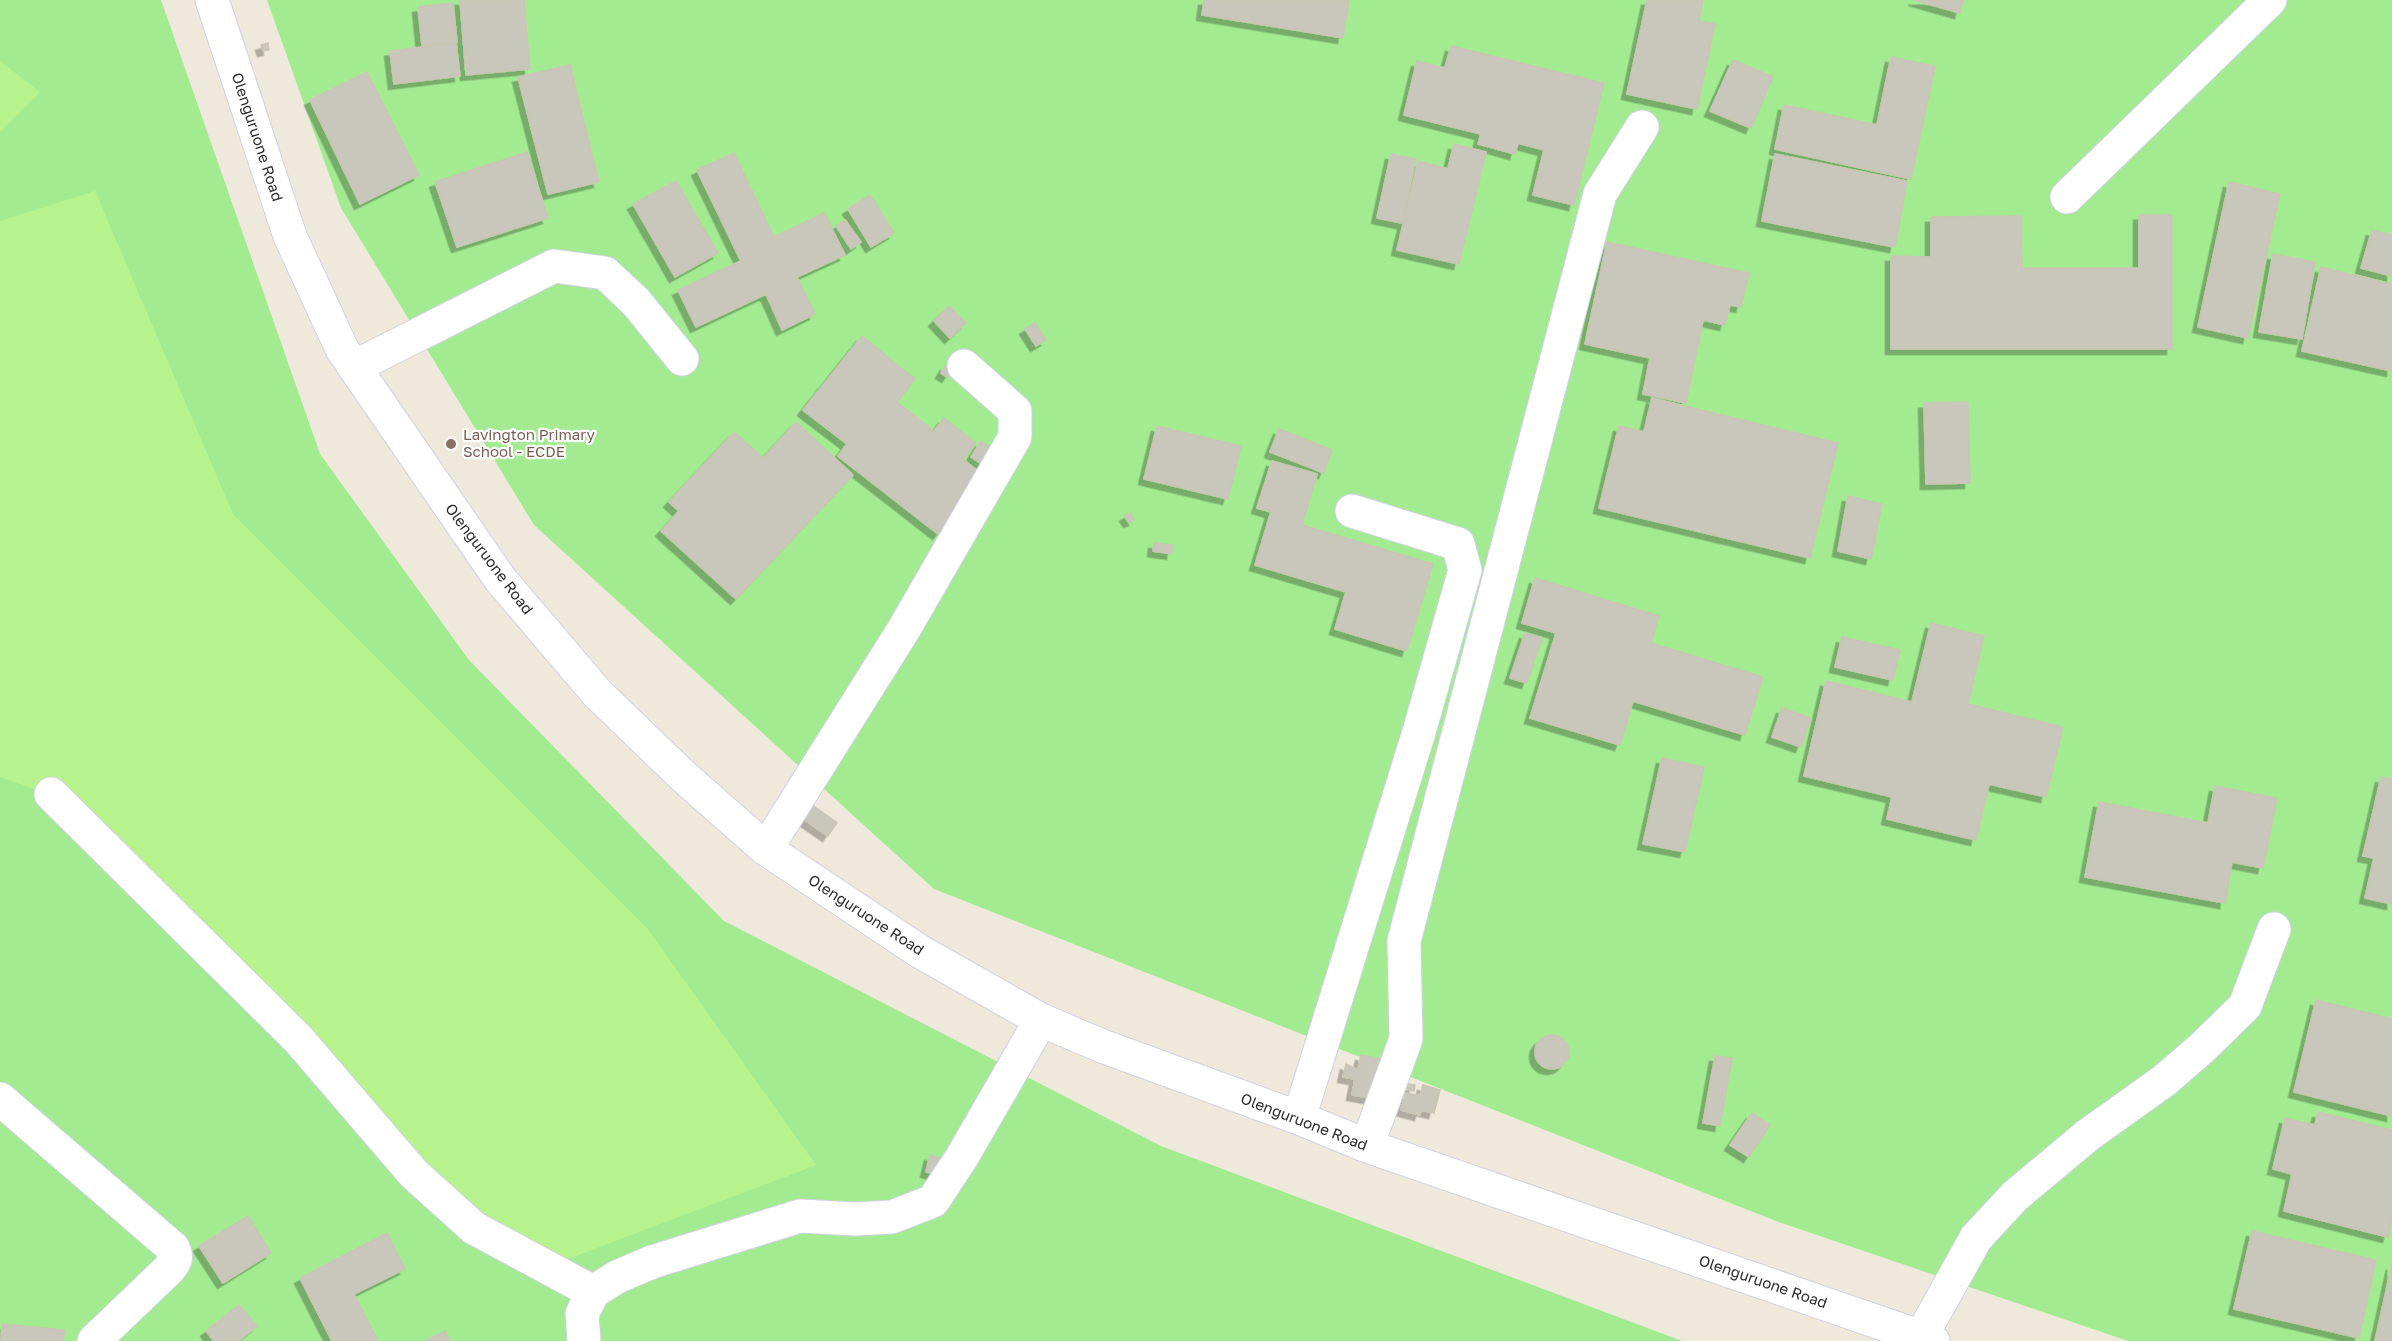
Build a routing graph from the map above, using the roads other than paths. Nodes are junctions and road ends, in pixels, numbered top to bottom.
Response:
1 (212, 0) edge
2 (2270, 0) edge
3 (1642, 127) dead end
4 (2067, 197) dead end
5 (682, 359) dead end
6 (354, 366) junction
7 (964, 366) dead end
8 (1352, 511) dead end
9 (51, 794) dead end
10 (766, 849) junction
11 (2274, 929) dead end
12 (1041, 1020) junction
13 (0, 1099) edge
14 (1299, 1119) junction
15 (1367, 1146) junction
16 (593, 1292) junction
17 (1927, 1339) edge
18 (94, 1341) edge
19 (584, 1341) edge

1 - 6 street, Olenguruone Road
2 - 4 street
3 - 15 street
5 - 6 street
6 - 10 street, Olenguruone Road
7 - 10 street
8 - 14 street
9 - 16 street
10 - 12 street, Olenguruone Road
11 - 17 street
12 - 14 street, Olenguruone Road
12 - 16 street
13 - 18 street
14 - 15 street, Olenguruone Road
15 - 17 street, Olenguruone Road
16 - 19 street

